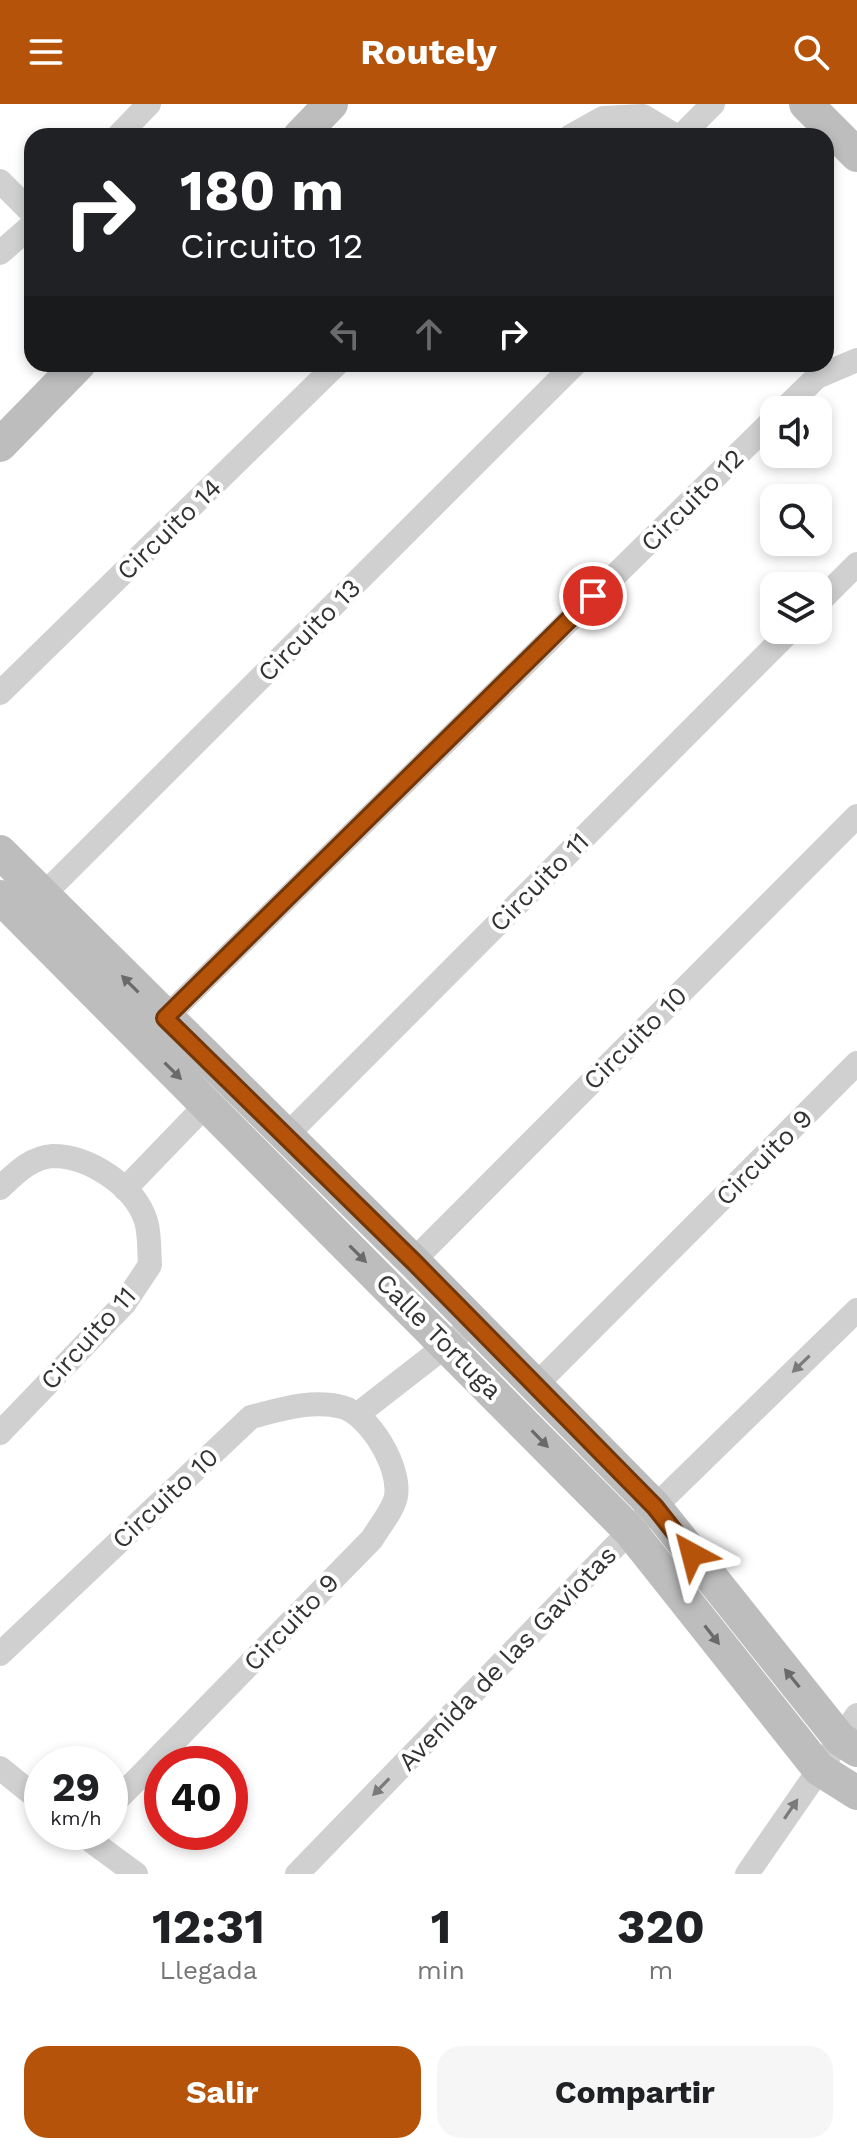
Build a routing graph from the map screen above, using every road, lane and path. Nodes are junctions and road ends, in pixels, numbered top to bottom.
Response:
1 (149, 104) edge
2 (331, 104) edge
3 (713, 104) edge
4 (806, 104) edge
5 (126, 128) edge
6 (308, 128) edge
7 (585, 128) edge
8 (664, 128) edge
9 (687, 128) edge
10 (830, 128) edge
11 (834, 132) edge
12 (857, 155) edge
13 (0, 181) edge
14 (24, 205) edge
15 (24, 232) edge
16 (0, 253) edge
17 (857, 360) edge
18 (834, 368) edge
19 (71, 372) edge
20 (329, 372) edge
21 (567, 372) edge
22 (827, 372) edge
23 (797, 396) edge
24 (760, 433) edge
25 (0, 445) edge
26 (857, 564) edge
27 (832, 589) edge
28 (777, 644) edge
29 (0, 693) edge
30 (857, 816) edge
31 (0, 852) edge
32 (42, 896) junction
33 (0, 897) edge
34 (165, 1018) junction
35 (857, 1063) edge
36 (207, 1104) junction
37 (287, 1135) junction
38 (0, 1188) edge
39 (125, 1189) junction
40 (413, 1261) junction
41 (857, 1310) edge
42 (460, 1334) junction
43 (535, 1386) junction
44 (358, 1414) junction
45 (0, 1433) edge
46 (655, 1507) junction
47 (630, 1531) junction
48 (0, 1654) edge
49 (851, 1735) edge
50 (0, 1768) edge
51 (819, 1769) junction
52 (24, 1787) edge
53 (128, 1789) edge
54 (857, 1793) edge
55 (104, 1850) edge
56 (136, 1874) edge
57 (297, 1874) edge
58 (747, 1874) edge

1 - 5 street
2 - 6 street
3 - 9 street
4 - 10 street
7 - 8 street
11 - 12 street
13 - 14 street
15 - 16 street
17 - 18 street
19 - 25 street
20 - 29 street, Circuito 14
21 - 32 street, Circuito 13
22 - 23 street
24 - 34 street, Circuito 12
26 - 27 street
28 - 37 street, Circuito 11
30 - 40 street, Circuito 10
31 - 32 street, Calle Tortuga
34 -> 32 street, Calle Tortuga
33 -> 36 street, Calle Tortuga
34 - 37 street, Calle Tortuga
35 - 43 street, Circuito 9
36 - 39 street
36 -> 42 street, Calle Tortuga
37 - 40 street, Calle Tortuga
38 - 39 street
39 - 45 street, Circuito 11
40 - 42 street, Calle Tortuga
41 -> 46 street, Avenida de las Gaviotas
42 - 43 street, Calle Tortuga
42 - 44 street
42 -> 47 street, Calle Tortuga
43 - 46 street, Calle Tortuga
44 - 48 street, Circuito 10
44 - 53 street, Circuito 9
46 - 47 street, Avenida de las Gaviotas
49 -> 46 street, Calle Tortuga
47 -> 51 street, Calle Tortuga
47 -> 57 street, Avenida de las Gaviotas
49 - 51 street
50 - 52 street
51 - 54 street, Calle Tortuga
58 -> 51 street
55 - 56 street

